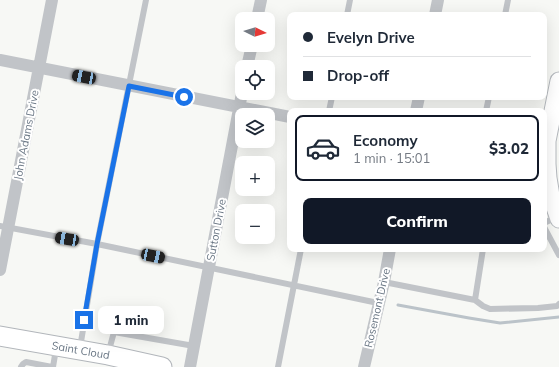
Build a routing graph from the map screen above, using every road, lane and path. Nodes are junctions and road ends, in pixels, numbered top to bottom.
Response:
1 (52, 0) edge
2 (146, 0) edge
3 (261, 0) edge
4 (350, 0) edge
5 (438, 0) edge
6 (508, 0) edge
7 (258, 12) edge
8 (348, 12) edge
9 (436, 12) edge
10 (506, 12) edge
11 (0, 60) edge
12 (39, 68) junction
13 (559, 81) edge
14 (129, 86) junction
15 (241, 100) edge
16 (239, 108) joint
17 (275, 114) edge
18 (287, 116) edge
19 (235, 129) edge
20 (547, 141) edge
21 (547, 173) edge
22 (549, 222) edge
23 (4, 227) edge
24 (97, 244) junction
25 (301, 252) edge
26 (389, 252) edge
27 (483, 252) edge
28 (559, 255) edge
29 (209, 268) junction
30 (0, 270) edge
31 (384, 282) junction
32 (294, 286) junction
33 (475, 300) junction
34 (378, 303) junction
35 (559, 304) edge
36 (0, 336) edge
37 (57, 345) junction
38 (194, 346) junction
39 (79, 350) junction
40 (108, 355) junction
41 (157, 366) edge
42 (21, 367) edge
43 (52, 367) edge
44 (190, 367) edge
45 (278, 367) edge
46 (364, 367) edge

1 - 12 street, John Adams Drive
2 - 14 lane
3 - 7 street
4 - 8 lane
5 - 9 street
6 - 10 lane
11 - 12 street
12 - 14 street
12 - 23 street, John Adams Drive
13 - 20 street
14 - 16 street
14 - 24 lane
15 - 16 street, Sutton Drive
17 - 18 street
19 - 29 street, Sutton Drive
21 - 22 street
22 - 28 lane
23 - 24 lane
23 - 30 street, John Adams Drive
24 - 29 lane
24 - 39 lane
25 - 32 lane
26 - 31 street, Rosemont Drive
27 - 33 lane
29 - 32 lane
29 - 38 street, Sutton Drive
31 - 33 lane
31 - 34 street, Rosemont Drive
32 - 34 lane
32 - 45 lane
33 - 35 lane
34 - 46 street, Rosemont Drive
36 - 37 main road, Saint Cloud
37 - 39 main road, Saint Cloud
37 - 43 lane
38 - 40 lane
38 - 44 street, Sutton Drive
39 - 40 main road, Saint Cloud
40 - 41 main road, Saint Cloud
42 - 43 lane

